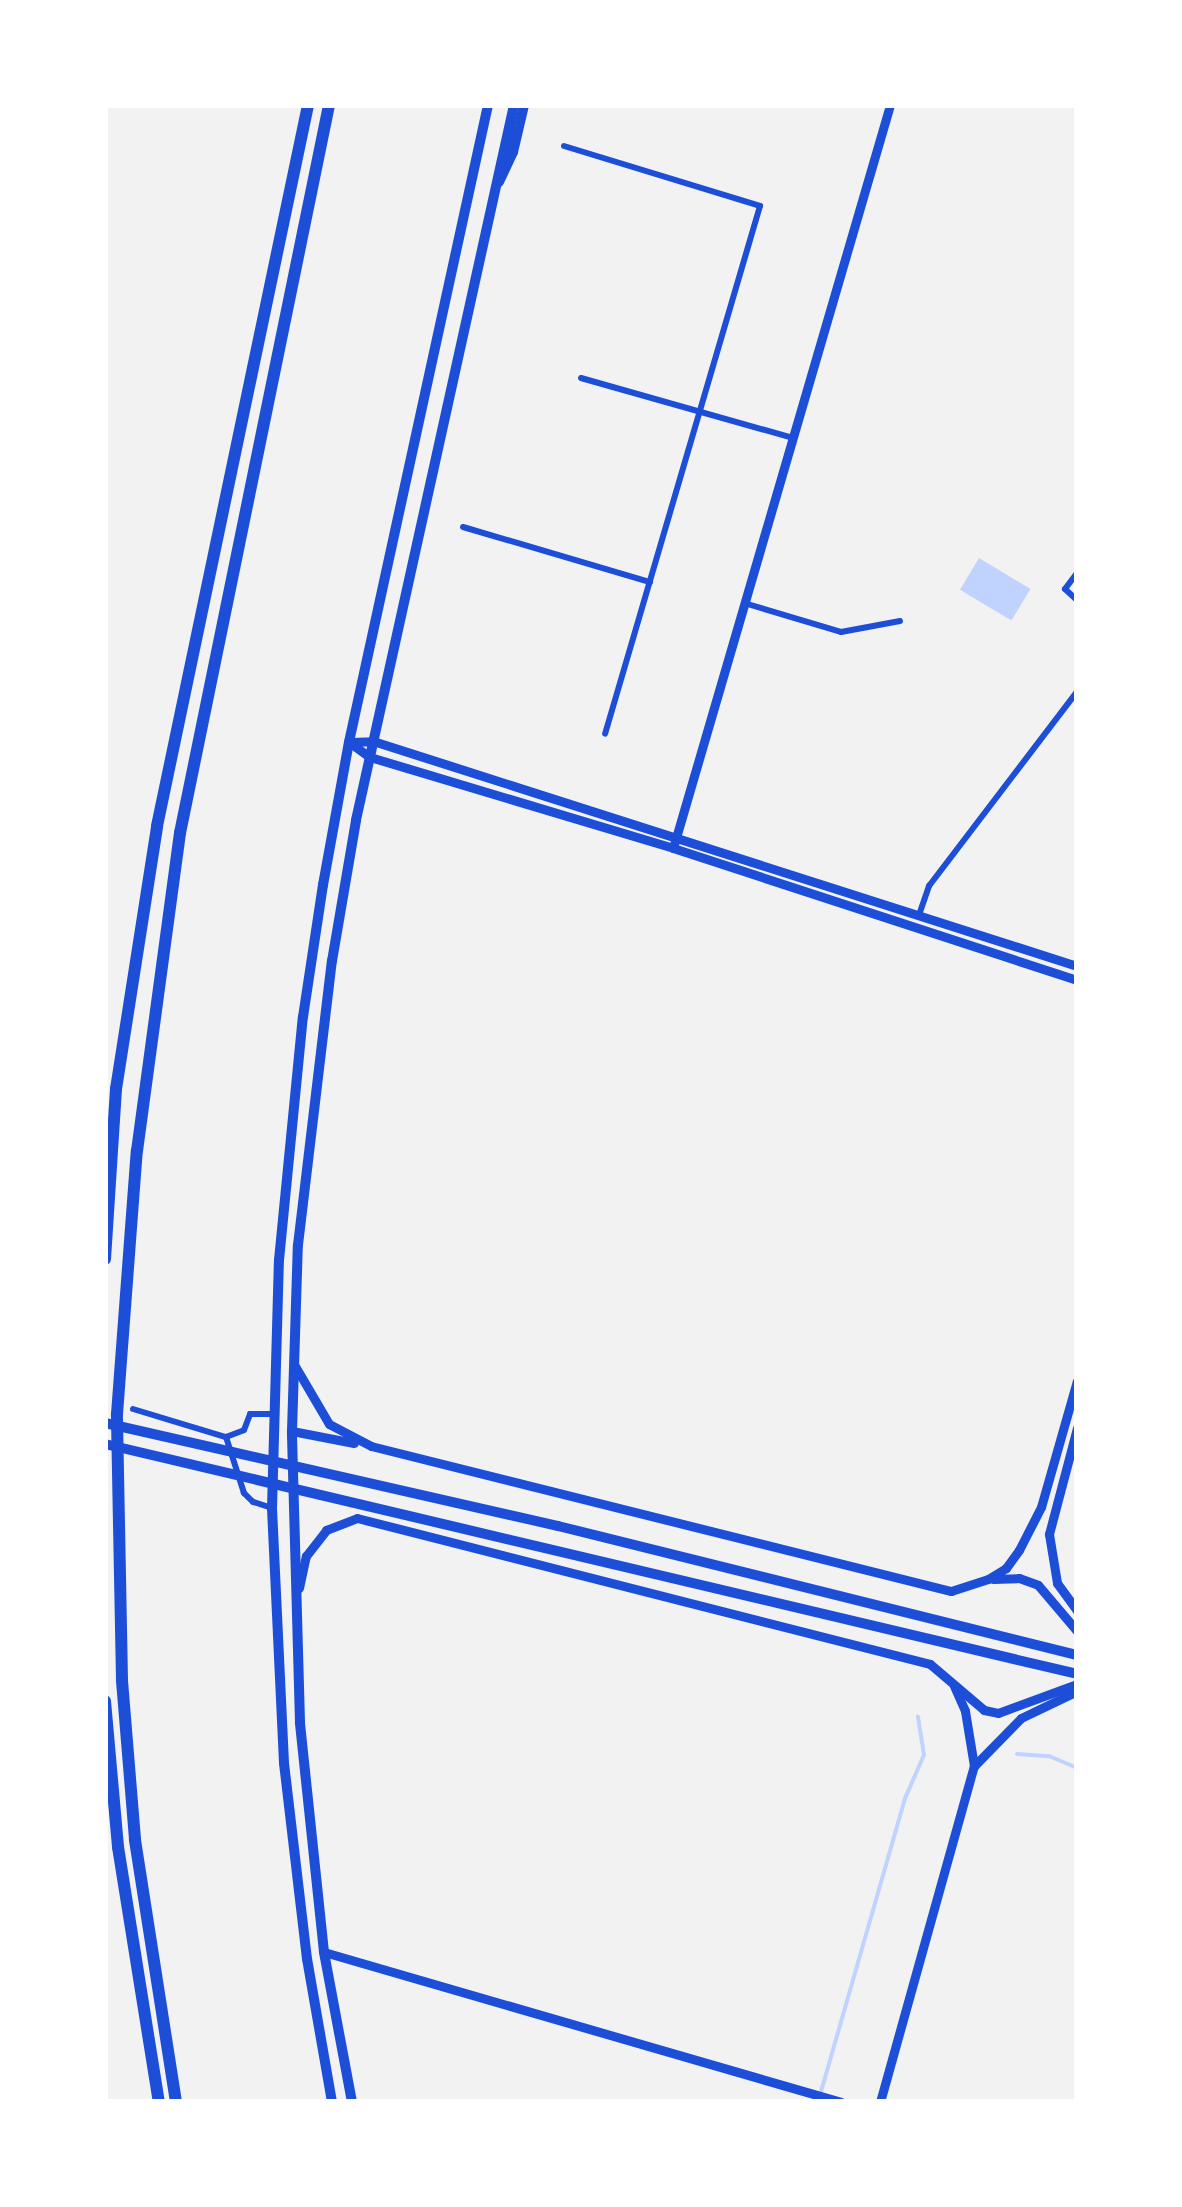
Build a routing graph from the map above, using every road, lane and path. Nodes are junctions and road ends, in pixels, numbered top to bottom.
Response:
1 (308, 105) edge
2 (329, 105) edge
3 (488, 105) edge
4 (514, 105) edge
5 (524, 105) edge
6 (890, 105) edge
7 (564, 146) dead end
8 (495, 192) junction
9 (581, 378) dead end
10 (699, 411) junction
11 (792, 438) junction
12 (463, 527) dead end
13 (1077, 573) edge
14 (650, 582) junction
15 (1077, 600) edge
16 (744, 604) junction
17 (900, 621) dead end
18 (1077, 692) edge
19 (606, 734) dead end
20 (373, 740) junction
21 (350, 742) junction
22 (370, 757) junction
23 (677, 836) junction
24 (673, 848) junction
25 (919, 914) junction
26 (1077, 966) edge
27 (1077, 980) edge
28 (105, 1259) edge
29 (295, 1366) junction
30 (1077, 1381) edge
31 (133, 1409) dead end
32 (274, 1414) junction
33 (105, 1422) edge
34 (1077, 1428) edge
35 (292, 1430) junction
36 (226, 1438) junction
37 (105, 1444) edge
38 (371, 1446) junction
39 (272, 1508) junction
40 (988, 1579) junction
41 (294, 1610) junction
42 (1077, 1611) edge
43 (1077, 1631) edge
44 (1077, 1655) edge
45 (1077, 1674) edge
46 (950, 1679) junction
47 (1077, 1687) edge
48 (105, 1701) edge
49 (974, 1766) junction
50 (324, 1952) junction
51 (160, 2102) edge
52 (176, 2102) edge
53 (332, 2102) edge
54 (352, 2102) edge
55 (840, 2102) edge
56 (880, 2102) edge

1 - 28 highway
2 - 52 highway
3 - 21 main road
4 - 8 main road
5 - 8 main road
6 - 11 street
7 - 10 street
8 - 20 main road
9 - 10 street
10 - 11 street
10 - 14 street
11 - 16 street
12 - 14 street
13 - 15 street
14 - 19 street
16 - 17 street
16 - 23 street
18 - 25 street
20 - 21 street
20 - 22 main road
20 - 23 street
21 - 22 street
21 - 32 main road
22 - 24 street
22 - 29 main road
23 - 24 street
23 - 25 street
24 - 27 street
25 - 26 street
29 - 35 main road
29 - 38 street
30 - 40 street
31 - 36 street
32 - 36 street
32 - 39 main road
33 - 44 main road
34 - 42 street
35 - 38 street
35 - 41 main road
36 - 39 street
37 - 45 main road
38 - 40 street
39 - 53 main road
40 - 43 street
41 - 46 street
41 - 50 main road
46 - 47 street
46 - 49 street
47 - 49 street
48 - 51 highway
49 - 56 street
50 - 54 main road
50 - 55 street

